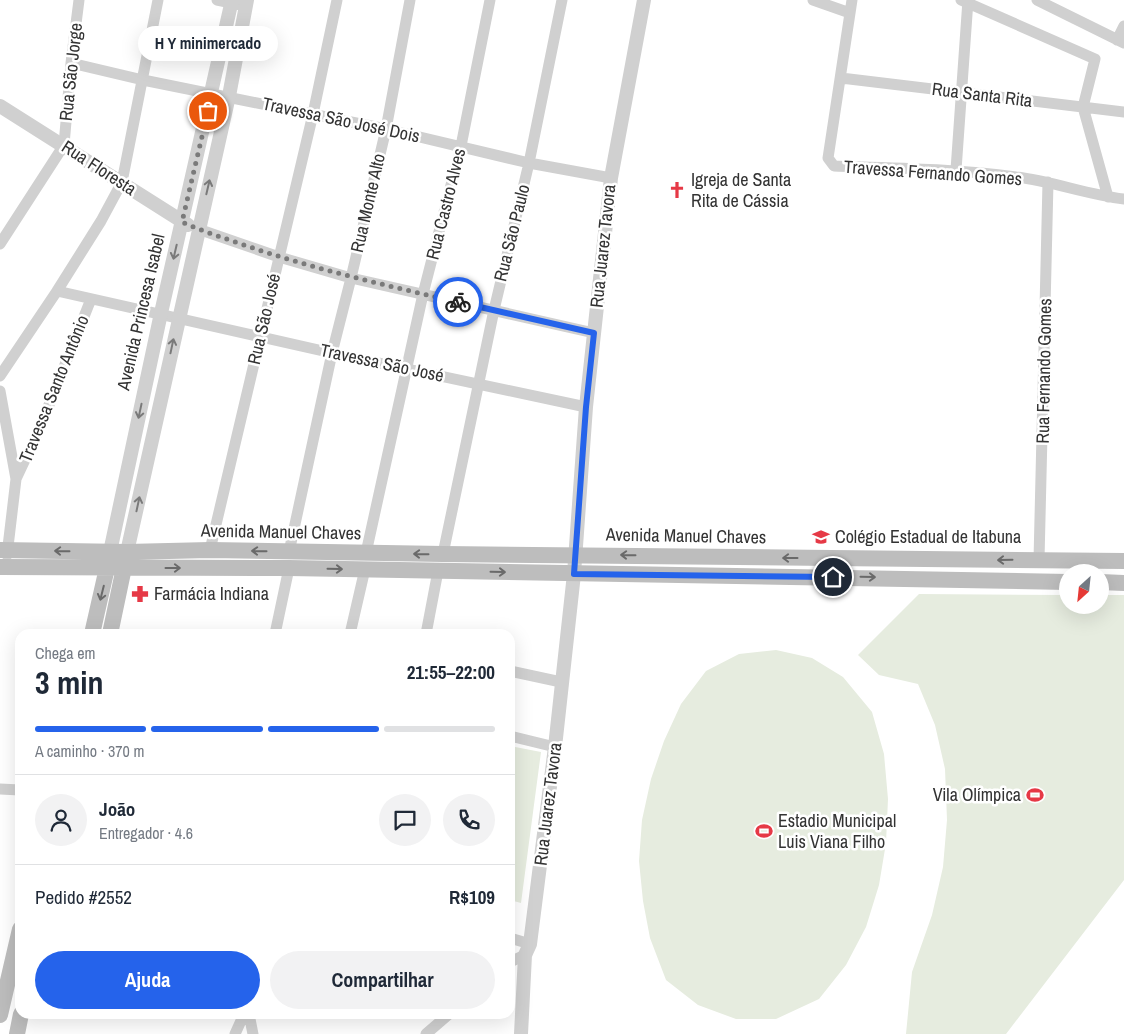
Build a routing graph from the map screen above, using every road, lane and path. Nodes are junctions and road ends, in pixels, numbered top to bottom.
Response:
1 (79, 0) edge
2 (158, 0) edge
3 (216, 0) edge
4 (337, 0) edge
5 (410, 0) edge
6 (490, 0) edge
7 (562, 0) edge
8 (644, 0) edge
9 (813, 0) edge
10 (852, 0) edge
11 (1037, 0) edge
12 (966, 1) edge
13 (231, 2) edge
14 (247, 3) edge
15 (850, 14) junction
16 (1124, 26) edge
17 (1121, 42) edge
18 (71, 63) junction
19 (841, 78) junction
20 (144, 80) junction
21 (212, 93) junction
22 (962, 93) junction
23 (229, 96) junction
24 (1083, 107) junction
25 (2, 112) edge
26 (1124, 112) edge
27 (313, 114) junction
28 (386, 129) junction
29 (64, 145) junction
30 (461, 146) junction
31 (530, 163) junction
32 (956, 170) junction
33 (611, 178) junction
34 (122, 182) junction
35 (1048, 182) junction
36 (1108, 197) junction
37 (1124, 199) edge
38 (182, 222) junction
39 (198, 230) junction
40 (0, 244) edge
41 (279, 257) junction
42 (351, 278) junction
43 (57, 291) junction
44 (423, 294) junction
45 (91, 298) junction
46 (494, 310) junction
47 (161, 313) junction
48 (178, 318) junction
49 (594, 333) junction
50 (260, 337) junction
51 (332, 353) junction
52 (407, 368) junction
53 (0, 376) edge
54 (479, 383) junction
55 (0, 391) edge
56 (586, 407) junction
57 (16, 479) junction
58 (4, 550) edge
59 (210, 550) junction
60 (443, 554) junction
61 (575, 554) junction
62 (117, 560) junction
63 (289, 560) junction
64 (1039, 560) junction
65 (365, 561) junction
66 (1124, 561) edge
67 (3, 567) edge
68 (438, 571) junction
69 (574, 574) junction
70 (1059, 582) edge
71 (1109, 582) edge
72 (1124, 583) edge
73 (94, 629) edge
74 (110, 629) edge
75 (276, 629) edge
76 (351, 629) edge
77 (427, 629) edge
78 (515, 672) edge
79 (561, 682) junction
80 (515, 737) edge
81 (555, 747) junction
82 (0, 789) edge
83 (15, 790) edge
84 (515, 941) edge
85 (527, 949) junction
86 (15, 950) edge
87 (515, 958) edge
88 (0, 1015) edge
89 (20, 1019) edge
90 (242, 1019) edge
91 (250, 1019) edge
92 (443, 1019) edge
93 (17, 1034) edge
94 (236, 1034) edge
95 (253, 1034) edge
96 (426, 1034) edge
97 (521, 1034) edge

1 - 18 street, Rua São Jorge
2 - 20 street
3 - 13 street
4 - 27 street, Rua São José
5 - 28 street, Rua Monte Alto
6 - 30 street, Rua Castro Alves
7 - 31 street, Rua São Paulo
8 - 33 street, Rua Juarez Tavora
9 - 15 street
10 - 15 street
11 - 17 street
12 - 22 street
12 - 24 street
13 - 14 street
13 - 21 street, Avenida Princesa Isabel
14 - 23 street, Avenida Princesa Isabel
15 - 19 street
16 - 17 street
18 - 20 street, Travessa São José Dois
18 - 29 street, Rua São Jorge
19 - 22 street, Rua Santa Rita
19 - 32 street, Travessa Fernando Gomes
20 - 21 street, Travessa São José Dois
20 - 34 street
21 - 23 street, Travessa São José Dois
21 - 38 street, Avenida Princesa Isabel
22 - 24 street, Rua Santa Rita
22 - 32 street
23 - 27 street, Travessa São José Dois
39 -> 23 street, Avenida Princesa Isabel
24 - 26 street, Rua Santa Rita
24 - 36 street
25 - 29 street, Rua Floresta
27 - 28 street, Travessa São José Dois
27 - 41 street, Rua São José
28 - 30 street, Travessa São José Dois
28 - 42 street, Rua Monte Alto
29 - 34 street, Rua Floresta
29 - 40 street, Rua São Jorge
30 - 31 street, Travessa São José Dois
30 - 44 street, Rua Castro Alves
31 - 33 street, Travessa São José Dois
31 - 46 street, Rua São Paulo
32 - 35 street, Travessa Fernando Gomes
33 - 49 street, Rua Juarez Tavora
34 - 38 street, Rua Floresta
34 - 43 street
35 - 36 street, Travessa Fernando Gomes
35 - 64 street, Rua Fernando Gomes
36 - 37 street, Travessa Fernando Gomes
38 - 39 street, Rua Floresta
38 -> 47 street, Avenida Princesa Isabel
39 - 41 street
39 - 48 street, Avenida Princesa Isabel
41 - 42 street
41 - 50 street, Rua São José
42 - 44 street
42 - 51 street, Rua Monte Alto
43 - 45 street, Travessa São José
43 - 53 street
44 - 46 street
44 - 52 street, Rua Castro Alves
45 - 47 street, Travessa São José
45 - 57 street, Travessa Santo Antônio
46 - 49 street
46 - 54 street, Rua São Paulo
47 - 48 street, Travessa São José
47 -> 62 street, Avenida Princesa Isabel
48 - 50 street, Travessa São José
62 -> 48 street, Avenida Princesa Isabel
49 - 56 street, Rua Juarez Tavora
50 - 51 street, Travessa São José
50 - 59 street, Rua São José
51 - 52 street, Travessa São José
51 - 63 street, Rua Monte Alto
52 - 54 street, Travessa São José
52 - 65 street, Rua Castro Alves
54 - 56 street, Travessa São José
54 - 60 street, Rua São Paulo
55 - 57 street
56 - 61 street, Rua Juarez Tavora
57 - 58 street
62 -> 58 main road
58 - 67 street
59 - 62 main road, Avenida Manuel Chaves
63 -> 59 main road, Avenida Manuel Chaves
60 - 61 main road, Avenida Manuel Chaves
60 -> 65 main road, Avenida Manuel Chaves
64 -> 61 main road, Avenida Manuel Chaves
61 - 69 street, Rua Juarez Tavora
62 -> 63 main road, Avenida Manuel Chaves
62 - 67 main road
62 -> 73 main road, Avenida Princesa Isabel
62 - 74 main road, Avenida Princesa Isabel
63 - 65 main road, Avenida Manuel Chaves
63 - 75 street, Rua Monte Alto
64 - 66 main road, Avenida Manuel Chaves
65 - 68 main road, Avenida Manuel Chaves
65 - 76 street, Rua Castro Alves
68 -> 69 main road, Avenida Manuel Chaves
68 - 77 street
69 -> 70 main road, Avenida Manuel Chaves
69 - 79 street, Rua Juarez Tavora
71 - 72 main road
78 - 79 street
79 - 81 street, Rua Juarez Tavora
80 - 81 street
81 - 85 street, Rua Juarez Tavora
82 - 83 street
84 - 85 street
85 - 87 street
85 - 97 street, Rua Juarez Tavora
86 - 88 main road
89 - 93 main road
90 - 94 street
91 - 95 street
92 - 96 street

